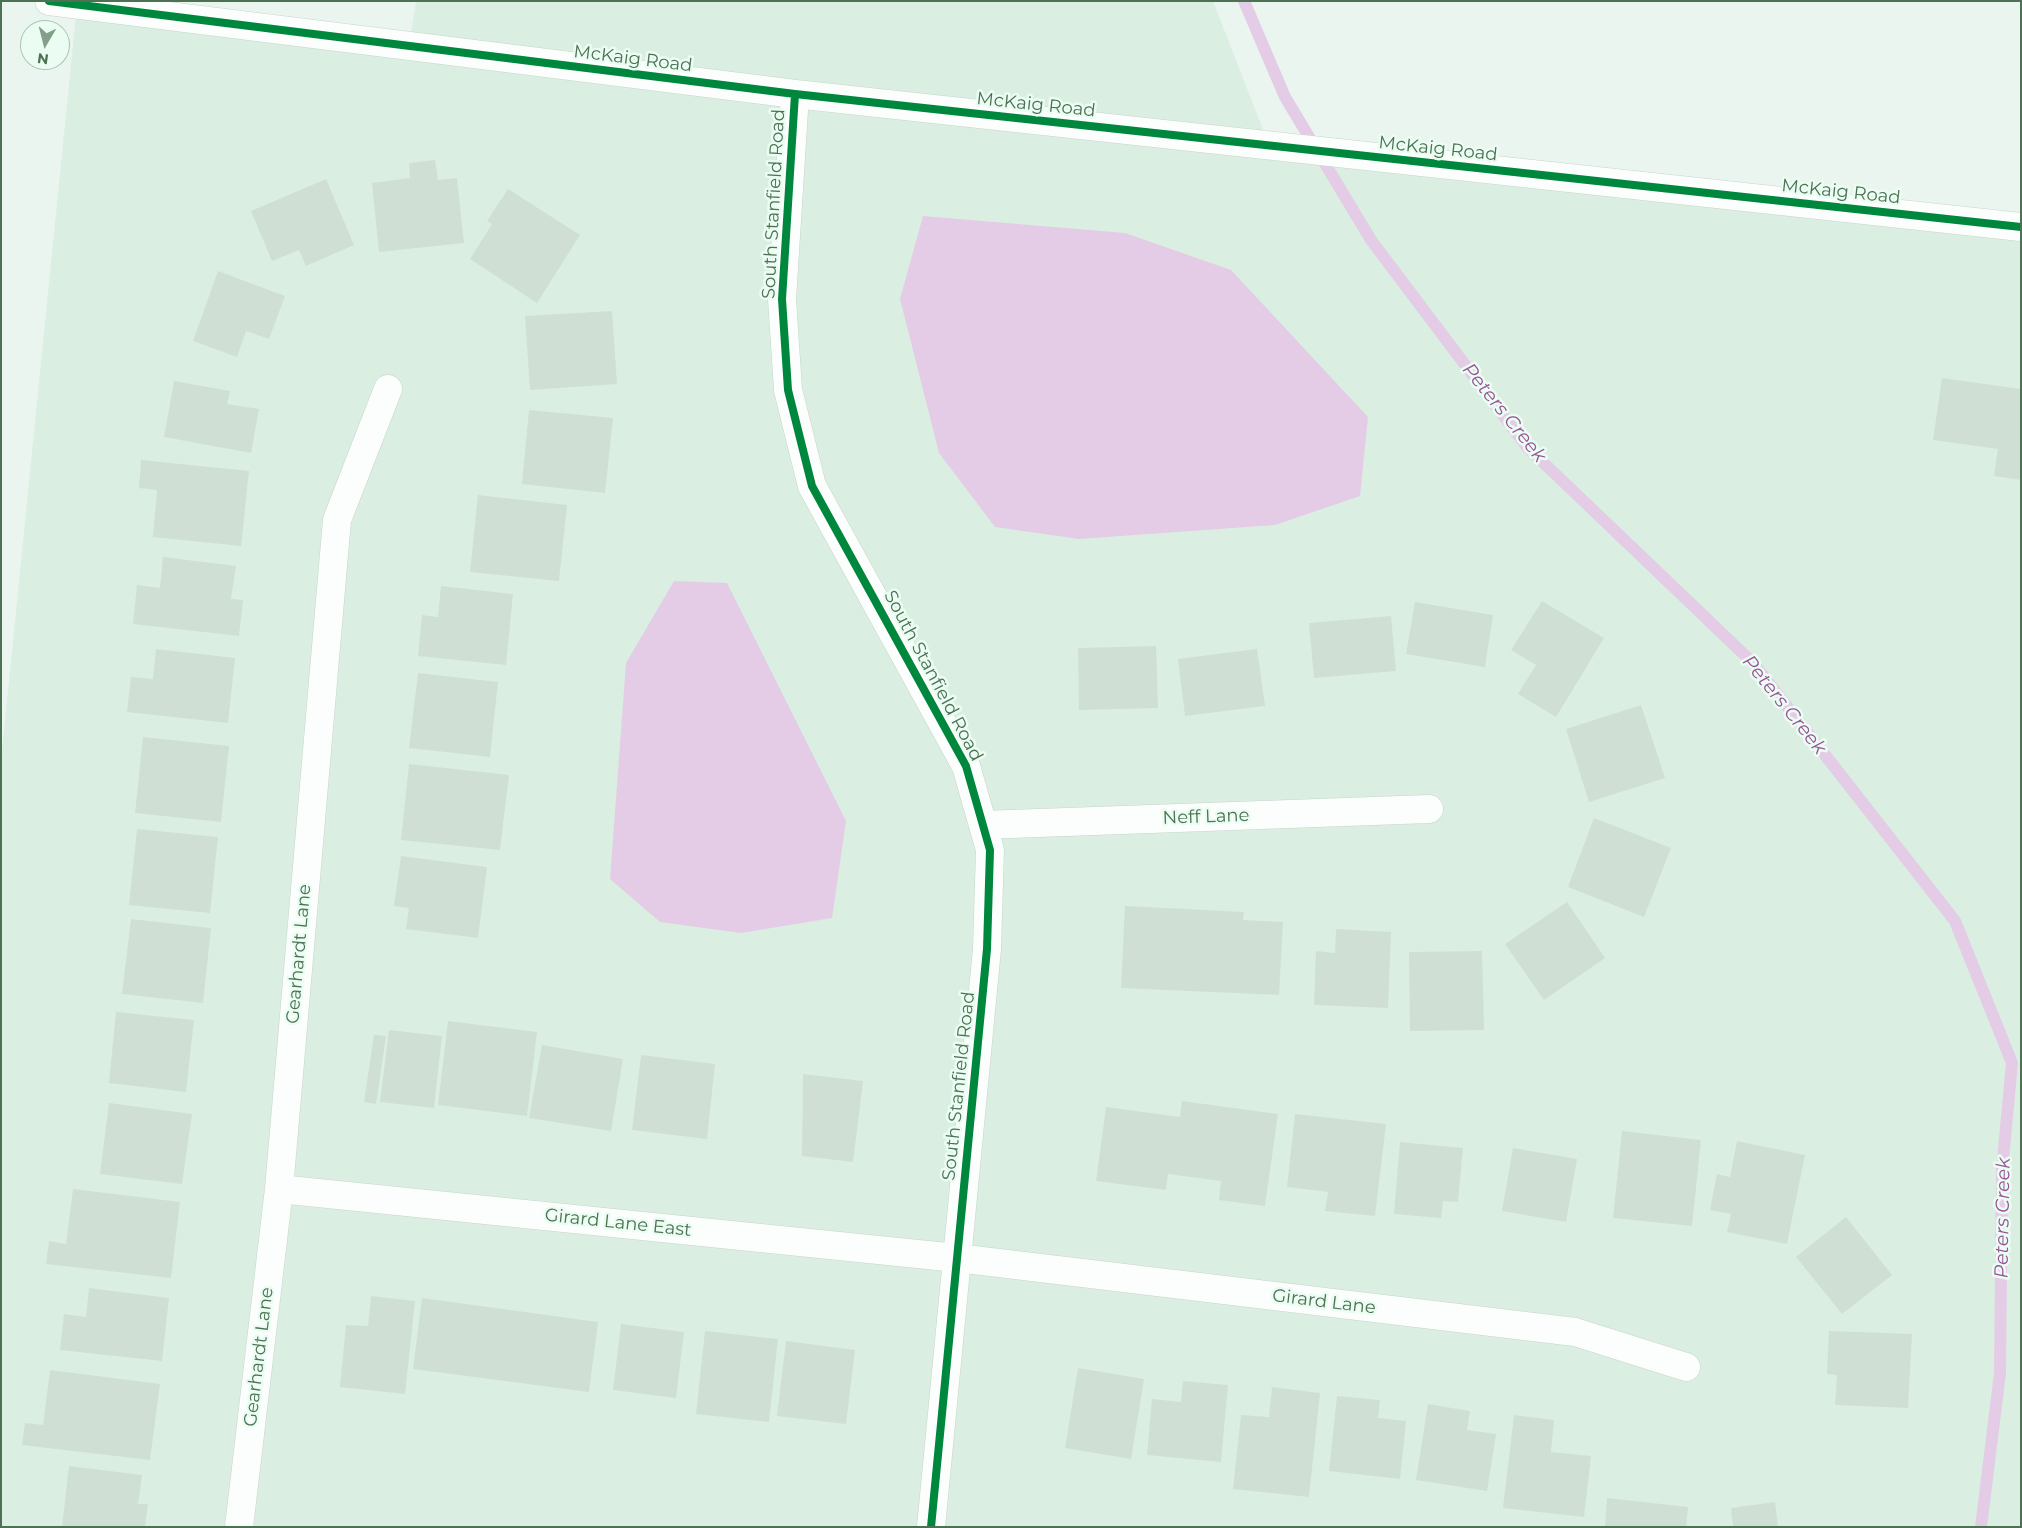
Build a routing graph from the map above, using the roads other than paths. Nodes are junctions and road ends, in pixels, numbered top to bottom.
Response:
1 (48, 1) edge
2 (795, 94) junction
3 (2021, 227) edge
4 (388, 389) dead end
5 (1430, 809) dead end
6 (983, 825) junction
7 (279, 1189) junction
8 (957, 1258) junction
9 (1686, 1367) dead end
10 (238, 1527) edge
11 (931, 1527) edge

1 - 2 street, McKaig Road
2 - 3 street, McKaig Road
2 - 6 street, South Stanfield Road
4 - 7 street, Gearhardt Lane
5 - 6 street, Neff Lane
6 - 8 street, South Stanfield Road
7 - 8 street, Girard Lane East
7 - 10 street, Gearhardt Lane
8 - 9 street, Girard Lane
8 - 11 street, South Stanfield Road

